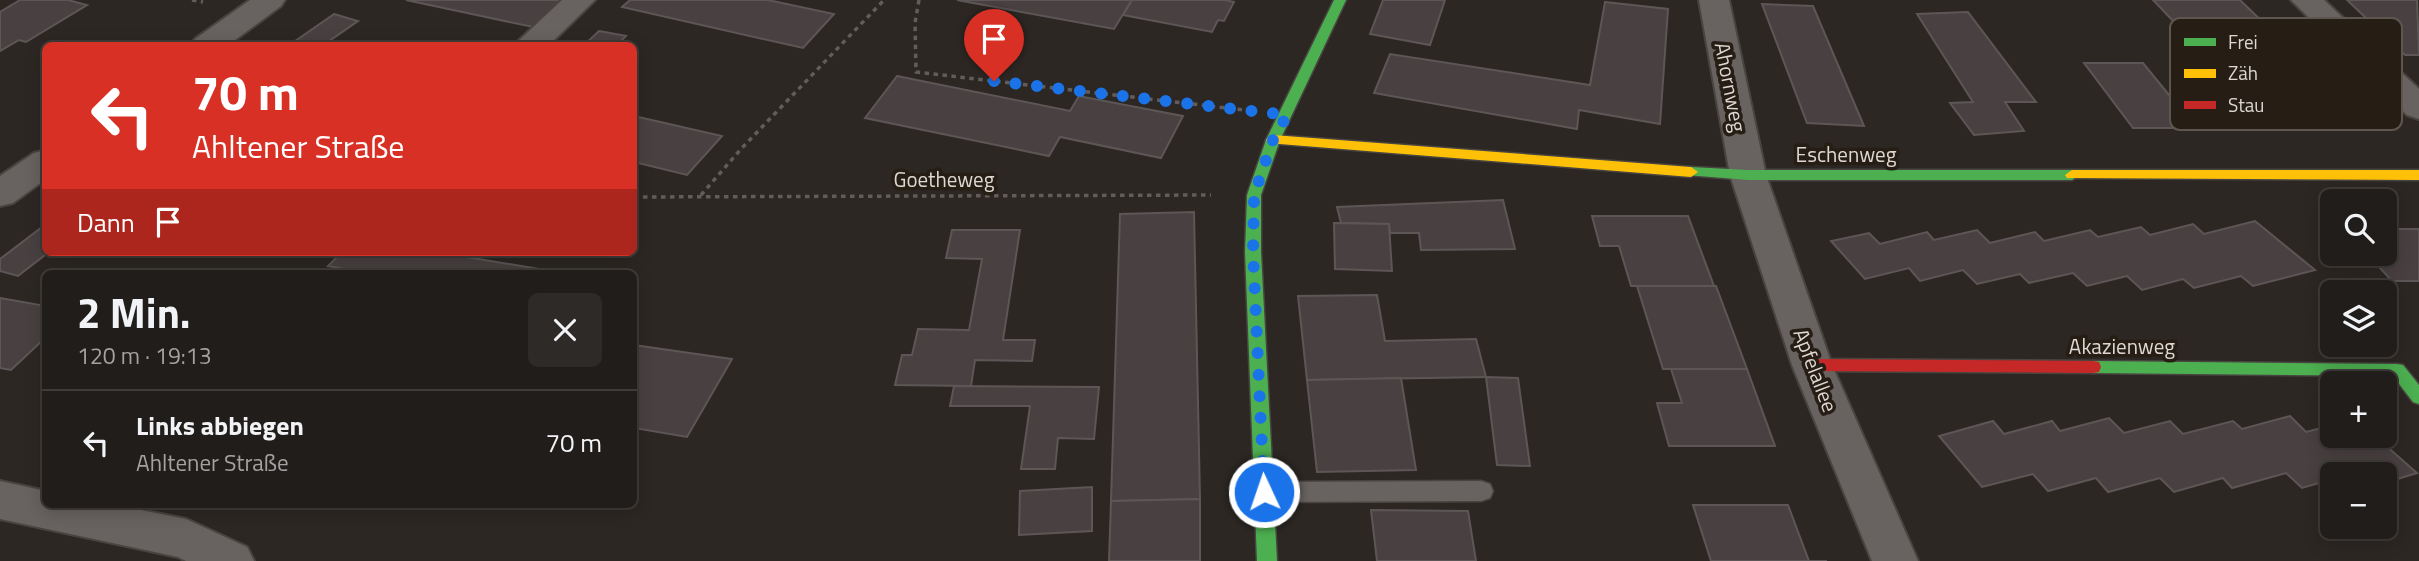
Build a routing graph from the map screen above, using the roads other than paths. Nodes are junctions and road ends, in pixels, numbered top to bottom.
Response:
1 (270, 0) edge
2 (580, 0) edge
3 (1340, 0) edge
4 (1714, 0) edge
5 (2306, 0) edge
6 (2325, 18) edge
7 (212, 42) edge
8 (533, 42) edge
9 (2402, 92) edge
10 (2419, 108) edge
11 (1273, 140) junction
12 (42, 164) edge
13 (1748, 175) junction
14 (2419, 175) edge
15 (0, 194) edge
16 (1812, 365) junction
17 (2419, 397) edge
18 (1264, 492) junction
19 (1480, 492) dead end
20 (0, 500) edge
21 (42, 505) edge
22 (67, 508) edge
23 (118, 514) edge
24 (231, 561) edge
25 (1267, 561) edge
26 (1895, 561) edge

1 - 7 street
2 - 8 street
3 - 11 street
4 - 13 street, Ahornweg
5 - 6 street
9 - 10 street
11 - 13 street, Eschenweg
11 - 18 street
12 - 15 street
13 - 14 street, Eschenweg
13 - 16 street, Apfelallee
16 - 17 street, Akazienweg
16 - 26 street, Apfelallee
18 - 19 lane
18 - 25 street
20 - 21 street
22 - 23 street
23 - 24 street

